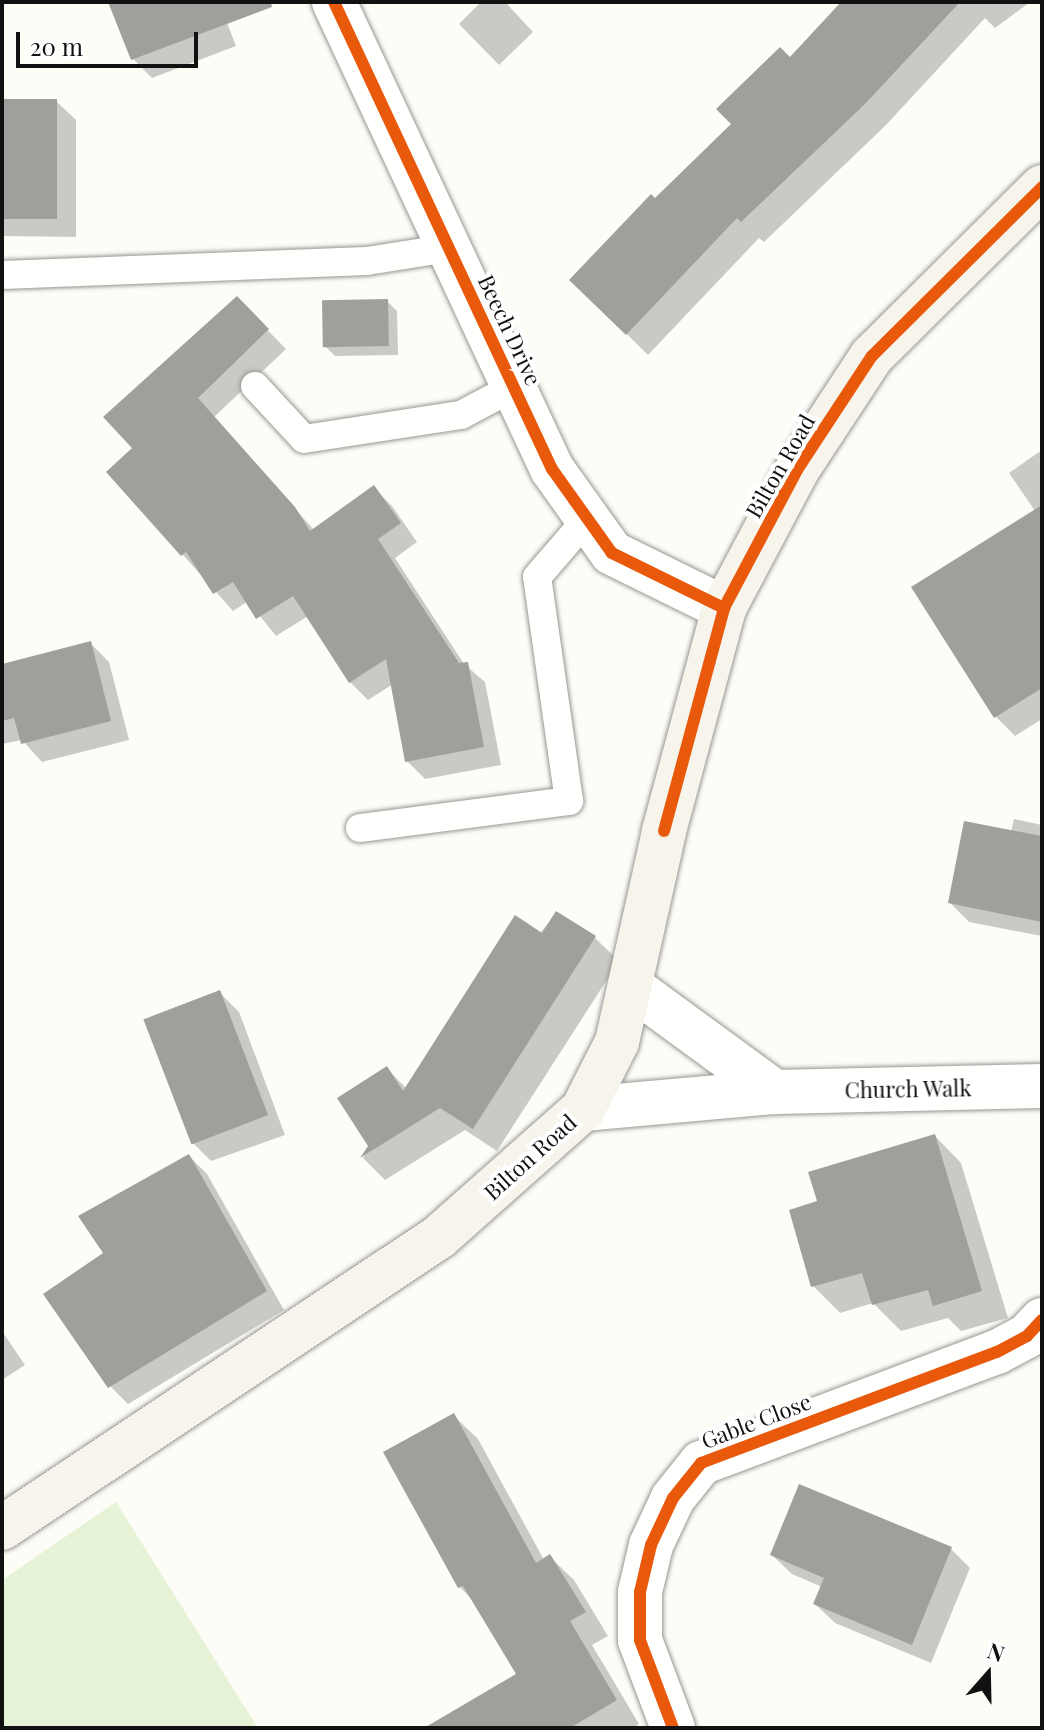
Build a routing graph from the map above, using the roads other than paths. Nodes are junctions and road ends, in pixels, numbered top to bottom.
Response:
1 (334, 2) edge
2 (1042, 187) edge
3 (449, 248) junction
4 (2, 275) edge
5 (255, 386) dead end
6 (514, 387) junction
7 (587, 519) junction
8 (724, 608) junction
9 (360, 828) dead end
10 (630, 986) junction
11 (1042, 1086) edge
12 (775, 1092) junction
13 (583, 1109) junction
14 (1042, 1320) edge
15 (2, 1528) edge
16 (673, 1728) edge

1 - 3 street, Beech Drive
2 - 8 main road, Bilton Road
3 - 4 lane
3 - 6 street, Beech Drive
5 - 6 lane
6 - 7 street, Beech Drive
7 - 8 street, Beech Drive
7 - 9 lane
8 - 10 main road, Bilton Road
10 - 12 street
10 - 13 main road, Bilton Road
11 - 12 street, Church Walk
12 - 13 street, Church Walk
13 - 15 main road, Bilton Road
14 - 16 street, Gable Close

